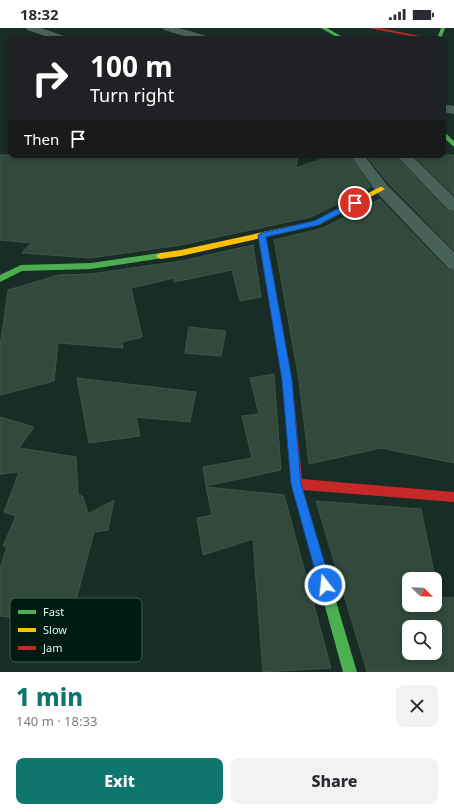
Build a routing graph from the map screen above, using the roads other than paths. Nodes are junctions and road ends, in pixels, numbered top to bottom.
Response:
1 (31, 28) edge
2 (168, 28) edge
3 (323, 28) edge
4 (371, 28) edge
5 (54, 36) edge
6 (196, 36) edge
7 (338, 36) edge
8 (417, 36) edge
9 (446, 136) edge
10 (454, 145) edge
11 (359, 158) edge
12 (406, 158) edge
13 (382, 189) junction
14 (454, 206) edge
15 (262, 235) junction
16 (454, 263) edge
17 (0, 279) edge
18 (296, 484) junction
19 (454, 497) edge
20 (350, 672) edge

1 - 5 street
2 - 6 street
3 - 7 street
4 - 8 street
9 - 10 street
11 - 13 street
12 - 14 street
13 - 15 street
13 - 16 street
15 - 17 street
15 - 18 street
18 - 19 street
18 - 20 street

